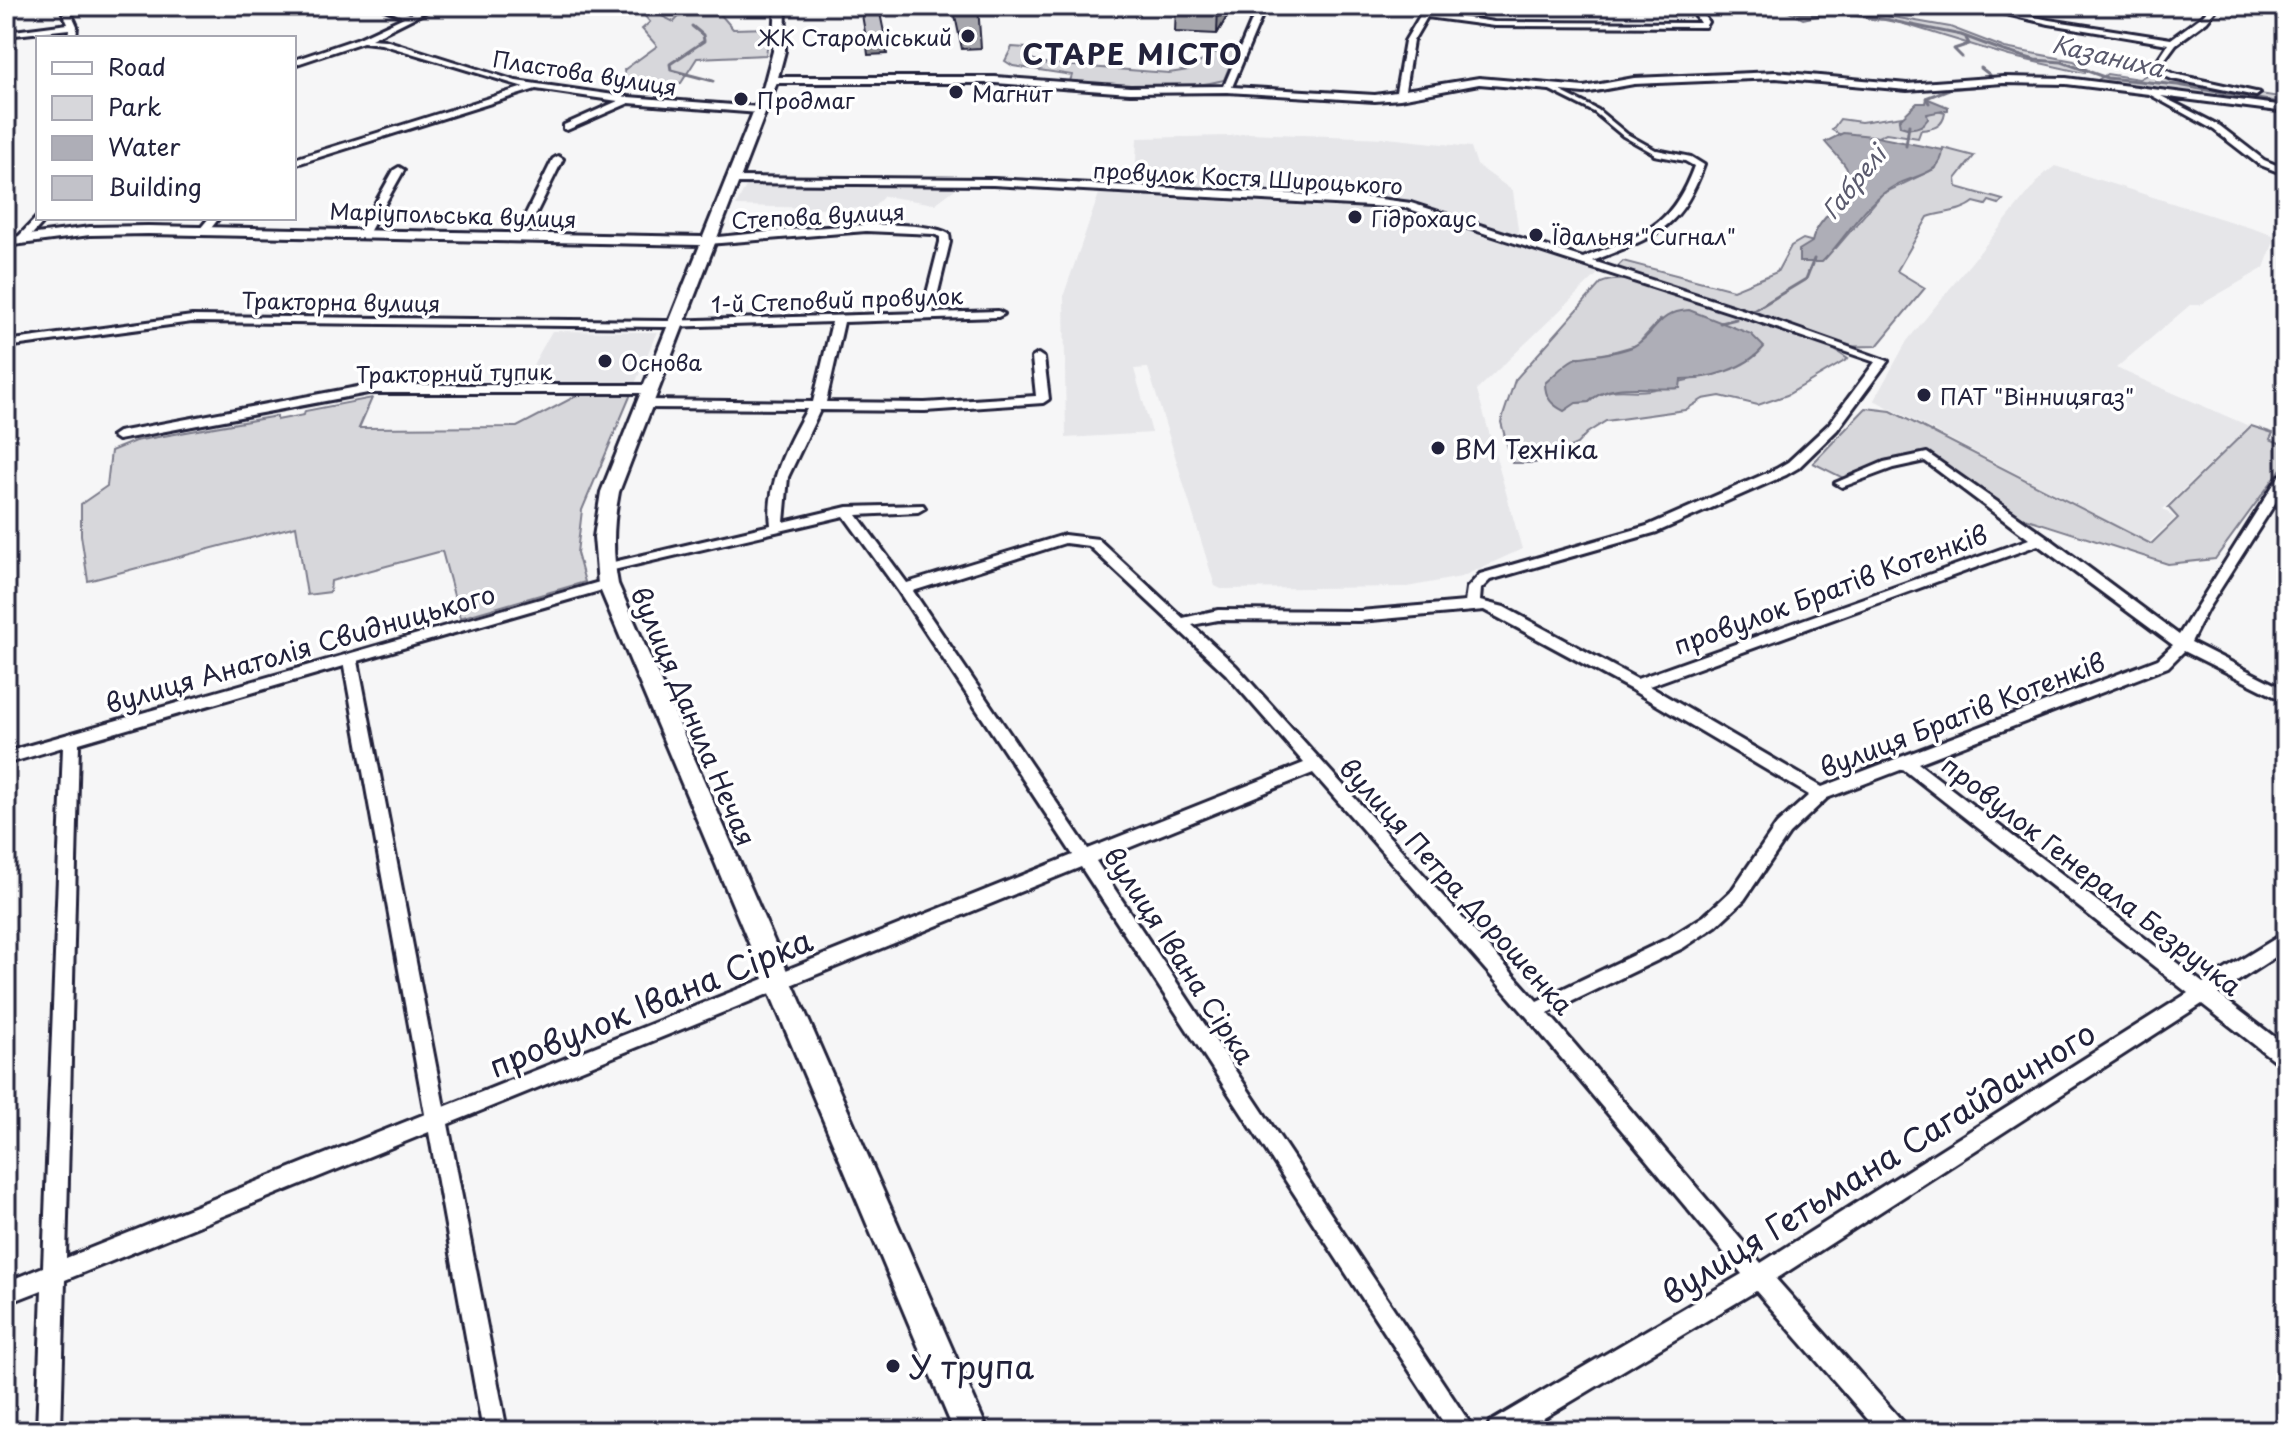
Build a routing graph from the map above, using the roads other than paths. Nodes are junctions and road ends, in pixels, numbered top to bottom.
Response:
1 (64, 6) edge
2 (197, 6) edge
3 (381, 6) edge
4 (433, 6) edge
5 (781, 6) edge
6 (1262, 6) edge
7 (1693, 6) edge
8 (1976, 6) edge
9 (2215, 6) edge
10 (2274, 6) edge
11 (1423, 10) edge
12 (2286, 10) edge
13 (172, 11) dead end
14 (409, 16) junction
15 (73, 26) junction
16 (6, 34) edge
17 (72, 36) edge
18 (362, 40) junction
19 (2173, 42) junction
20 (296, 62) edge
21 (772, 80) junction
22 (535, 86) junction
23 (1227, 89) junction
24 (1552, 89) junction
25 (2141, 89) junction
26 (2262, 95) dead end
27 (1400, 96) junction
28 (2274, 96) dead end
29 (2286, 98) edge
30 (628, 100) junction
31 (2286, 109) edge
32 (759, 110) junction
33 (567, 127) dead end
34 (1657, 153) joint
35 (558, 159) dead end
36 (296, 161) edge
37 (399, 170) dead end
38 (2286, 172) edge
39 (731, 180) junction
40 (40, 220) edge
41 (209, 224) edge
42 (363, 234) junction
43 (519, 238) junction
44 (22, 239) junction
45 (708, 241) junction
46 (6, 242) edge
47 (1582, 262) junction
48 (998, 314) dead end
49 (927, 315) junction
50 (839, 317) junction
51 (677, 324) junction
52 (6, 344) edge
53 (1038, 358) dead end
54 (648, 396) junction
55 (1043, 399) junction
56 (816, 408) junction
57 (1042, 415) dead end
58 (118, 436) dead end
59 (2286, 476) edge
60 (1842, 483) dead end
61 (918, 508) dead end
62 (847, 511) junction
63 (778, 529) junction
64 (2041, 539) junction
65 (606, 576) junction
66 (904, 589) junction
67 (1472, 605) junction
68 (1180, 623) junction
69 (2182, 644) junction
70 (350, 658) junction
71 (1636, 685) junction
72 (2286, 697) edge
73 (71, 739) junction
74 (6, 758) edge
75 (1904, 761) junction
76 (1315, 765) junction
77 (1821, 794) junction
78 (1084, 857) junction
79 (2286, 940) edge
80 (779, 983) junction
81 (2203, 996) junction
82 (1534, 1011) junction
83 (2286, 1058) edge
84 (437, 1120) junction
85 (55, 1273) junction
86 (1759, 1277) junction
87 (6, 1293) edge
88 (49, 1431) edge
89 (495, 1431) edge
90 (971, 1431) edge
91 (1463, 1431) edge
92 (1499, 1431) edge
93 (1894, 1431) edge

1 - 15 street
2 - 13 street
3 - 14 street
4 - 14 street
5 - 21 main road, вулиця Данила Нечая
6 - 23 street
7 - 11 street
8 - 19 street
9 - 19 street
10 - 12 street
11 - 27 street
14 - 18 street
15 - 16 street
15 - 17 street
18 - 20 street
18 - 22 street, Пластова вулиця
19 - 26 street
21 - 23 street
21 - 32 main road, вулиця Данила Нечая
22 - 30 street, Пластова вулиця
22 - 36 street
23 - 27 street
24 - 25 street
24 - 27 street
24 - 34 street
25 - 31 street
25 - 38 street
28 - 29 street
30 - 32 street, Пластова вулиця
30 - 33 street
32 - 39 main road, вулиця Данила Нечая
34 - 47 street
35 - 43 street
37 - 42 street
39 - 45 main road, вулиця Данила Нечая
39 - 47 street, провулок Костя Широцького
40 - 44 street
41 - 42 main road, Маріупольська вулиця
41 - 44 main road, Маріупольська вулиця
42 - 43 main road, Маріупольська вулиця
43 - 45 main road, Маріупольська вулиця
44 - 46 main road, Маріупольська вулиця
45 - 49 street, Степова вулиця
45 - 51 main road, вулиця Данила Нечая
47 - 67 street, провулок Костя Широцького
48 - 49 street, 1-й Степовий провулок
49 - 50 street, 1-й Степовий провулок
50 - 51 street, 1-й Степовий провулок
50 - 56 street
51 - 52 street, Тракторна вулиця
51 - 54 main road, вулиця Данила Нечая
53 - 55 street
54 - 56 street, Тракторний тупик
54 - 58 street, Тракторний тупик
54 - 65 main road, вулиця Данила Нечая
55 - 56 street, Тракторний тупик
55 - 57 street
56 - 63 street
59 - 69 street, вулиця Братів Котенків
60 - 64 street
61 - 62 street
62 - 63 street
62 - 66 street, вулиця Івана Сірка
63 - 65 street
64 - 69 street
64 - 71 street, провулок Братів Котенків
65 - 70 street, вулиця Анатолія Свидницького
65 - 80 main road, вулиця Данила Нечая
66 - 68 street, вулиця Петра Дорошенка
66 - 78 street, вулиця Івана Сірка
67 - 68 street
67 - 71 street
68 - 76 street, вулиця Петра Дорошенка
69 - 72 street
69 - 75 street, вулиця Братів Котенків
70 - 73 street, вулиця Анатолія Свидницького
70 - 84 street
71 - 77 street
73 - 74 street, вулиця Анатолія Свидницького
73 - 85 street
75 - 77 street, вулиця Братів Котенків
75 - 81 street, провулок Генерала Безручка
76 - 78 street, провулок Івана Сірка
76 - 82 street, вулиця Петра Дорошенка
77 - 82 street, вулиця Братів Котенків
78 - 80 street, провулок Івана Сірка
78 - 91 street, вулиця Івана Сірка
79 - 81 street, вулиця Гетьмана Сагайдачного
80 - 84 street, провулок Івана Сірка
80 - 90 main road, вулиця Данила Нечая
81 - 83 street, провулок Генерала Безручка
81 - 86 street, вулиця Гетьмана Сагайдачного
82 - 86 street, вулиця Петра Дорошенка
84 - 85 street, провулок Івана Сірка
84 - 89 street
85 - 87 street, провулок Івана Сірка
85 - 88 street
86 - 92 street, вулиця Гетьмана Сагайдачного
86 - 93 street, вулиця Петра Дорошенка

